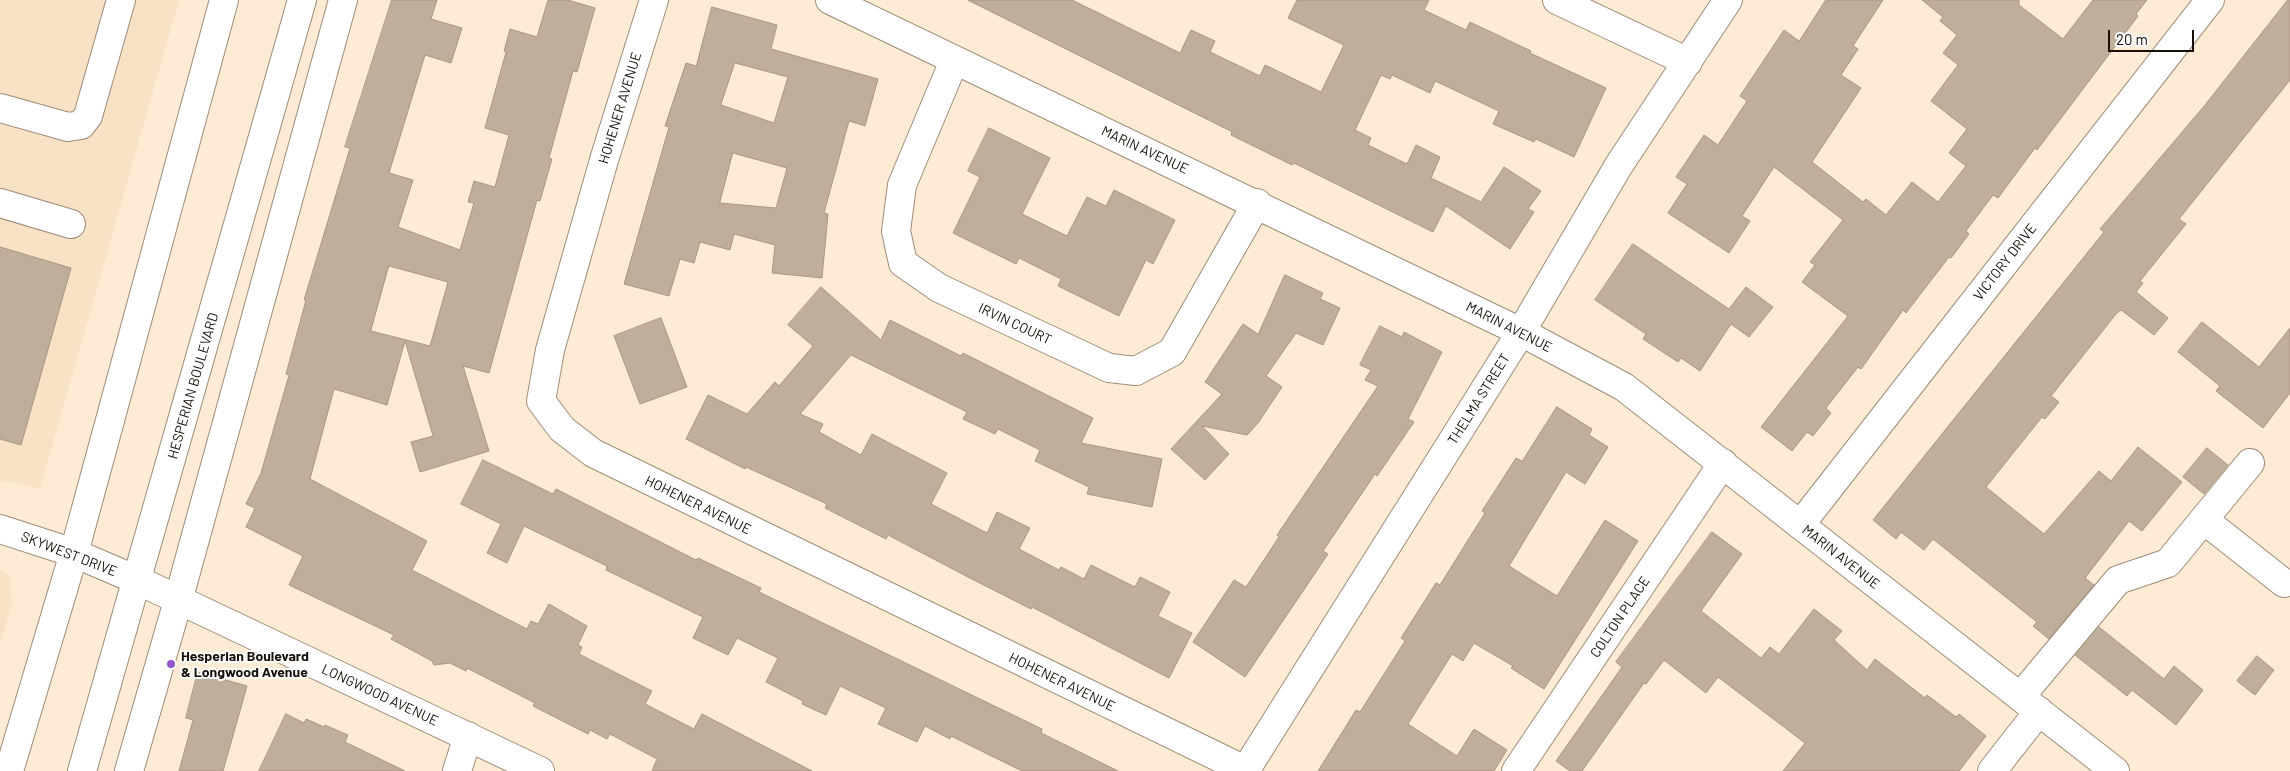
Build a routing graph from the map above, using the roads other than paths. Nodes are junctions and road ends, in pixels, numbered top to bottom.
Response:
1 (121, 0) edge
2 (224, 0) edge
3 (302, 0) edge
4 (343, 0) edge
5 (654, 0) edge
6 (830, 0) edge
7 (1557, 0) edge
8 (1728, 0) edge
9 (2210, 0) edge
10 (954, 61) junction
11 (1688, 62) junction
12 (0, 108) edge
13 (0, 203) edge
14 (1257, 204) junction
15 (71, 224) dead end
16 (1521, 332) junction
17 (1723, 463) junction
18 (2250, 463) dead end
19 (2204, 520) junction
20 (1800, 525) junction
21 (0, 529) edge
22 (74, 553) junction
23 (137, 580) junction
24 (2284, 583) dead end
25 (178, 601) junction
26 (2030, 704) junction
27 (468, 736) junction
28 (10, 771) edge
29 (82, 771) edge
30 (129, 771) edge
31 (457, 771) edge
32 (540, 771) edge
33 (1245, 771) edge
34 (1516, 771) edge
35 (1992, 771) edge
36 (2115, 771) edge

1 - 12 street
2 - 22 street
3 - 23 street, HESPERIAN BOULEVARD
4 - 25 street
5 - 33 street, HOHENER AVENUE
6 - 10 street, MARIN AVENUE
7 - 11 street
8 - 11 street, THELMA STREET
9 - 20 street, VICTORY DRIVE
10 - 14 street, MARIN AVENUE
10 - 14 street, IRVIN COURT
11 - 16 street, THELMA STREET
13 - 15 street
14 - 16 street, MARIN AVENUE
16 - 17 street, MARIN AVENUE
16 - 33 street, THELMA STREET
17 - 20 street, MARIN AVENUE
17 - 34 street, COLTON PLACE
18 - 19 street
19 - 24 street
19 - 26 street
20 - 26 street, MARIN AVENUE
21 - 22 street, SKYWEST DRIVE
22 - 23 street, SKYWEST DRIVE
22 - 28 street
23 - 25 street, LONGWOOD AVENUE
23 - 29 street, HESPERIAN BOULEVARD
25 - 27 street, LONGWOOD AVENUE
25 - 30 street
26 - 35 street
26 - 36 street, MARIN AVENUE
27 - 31 street
27 - 32 street, LONGWOOD AVENUE

